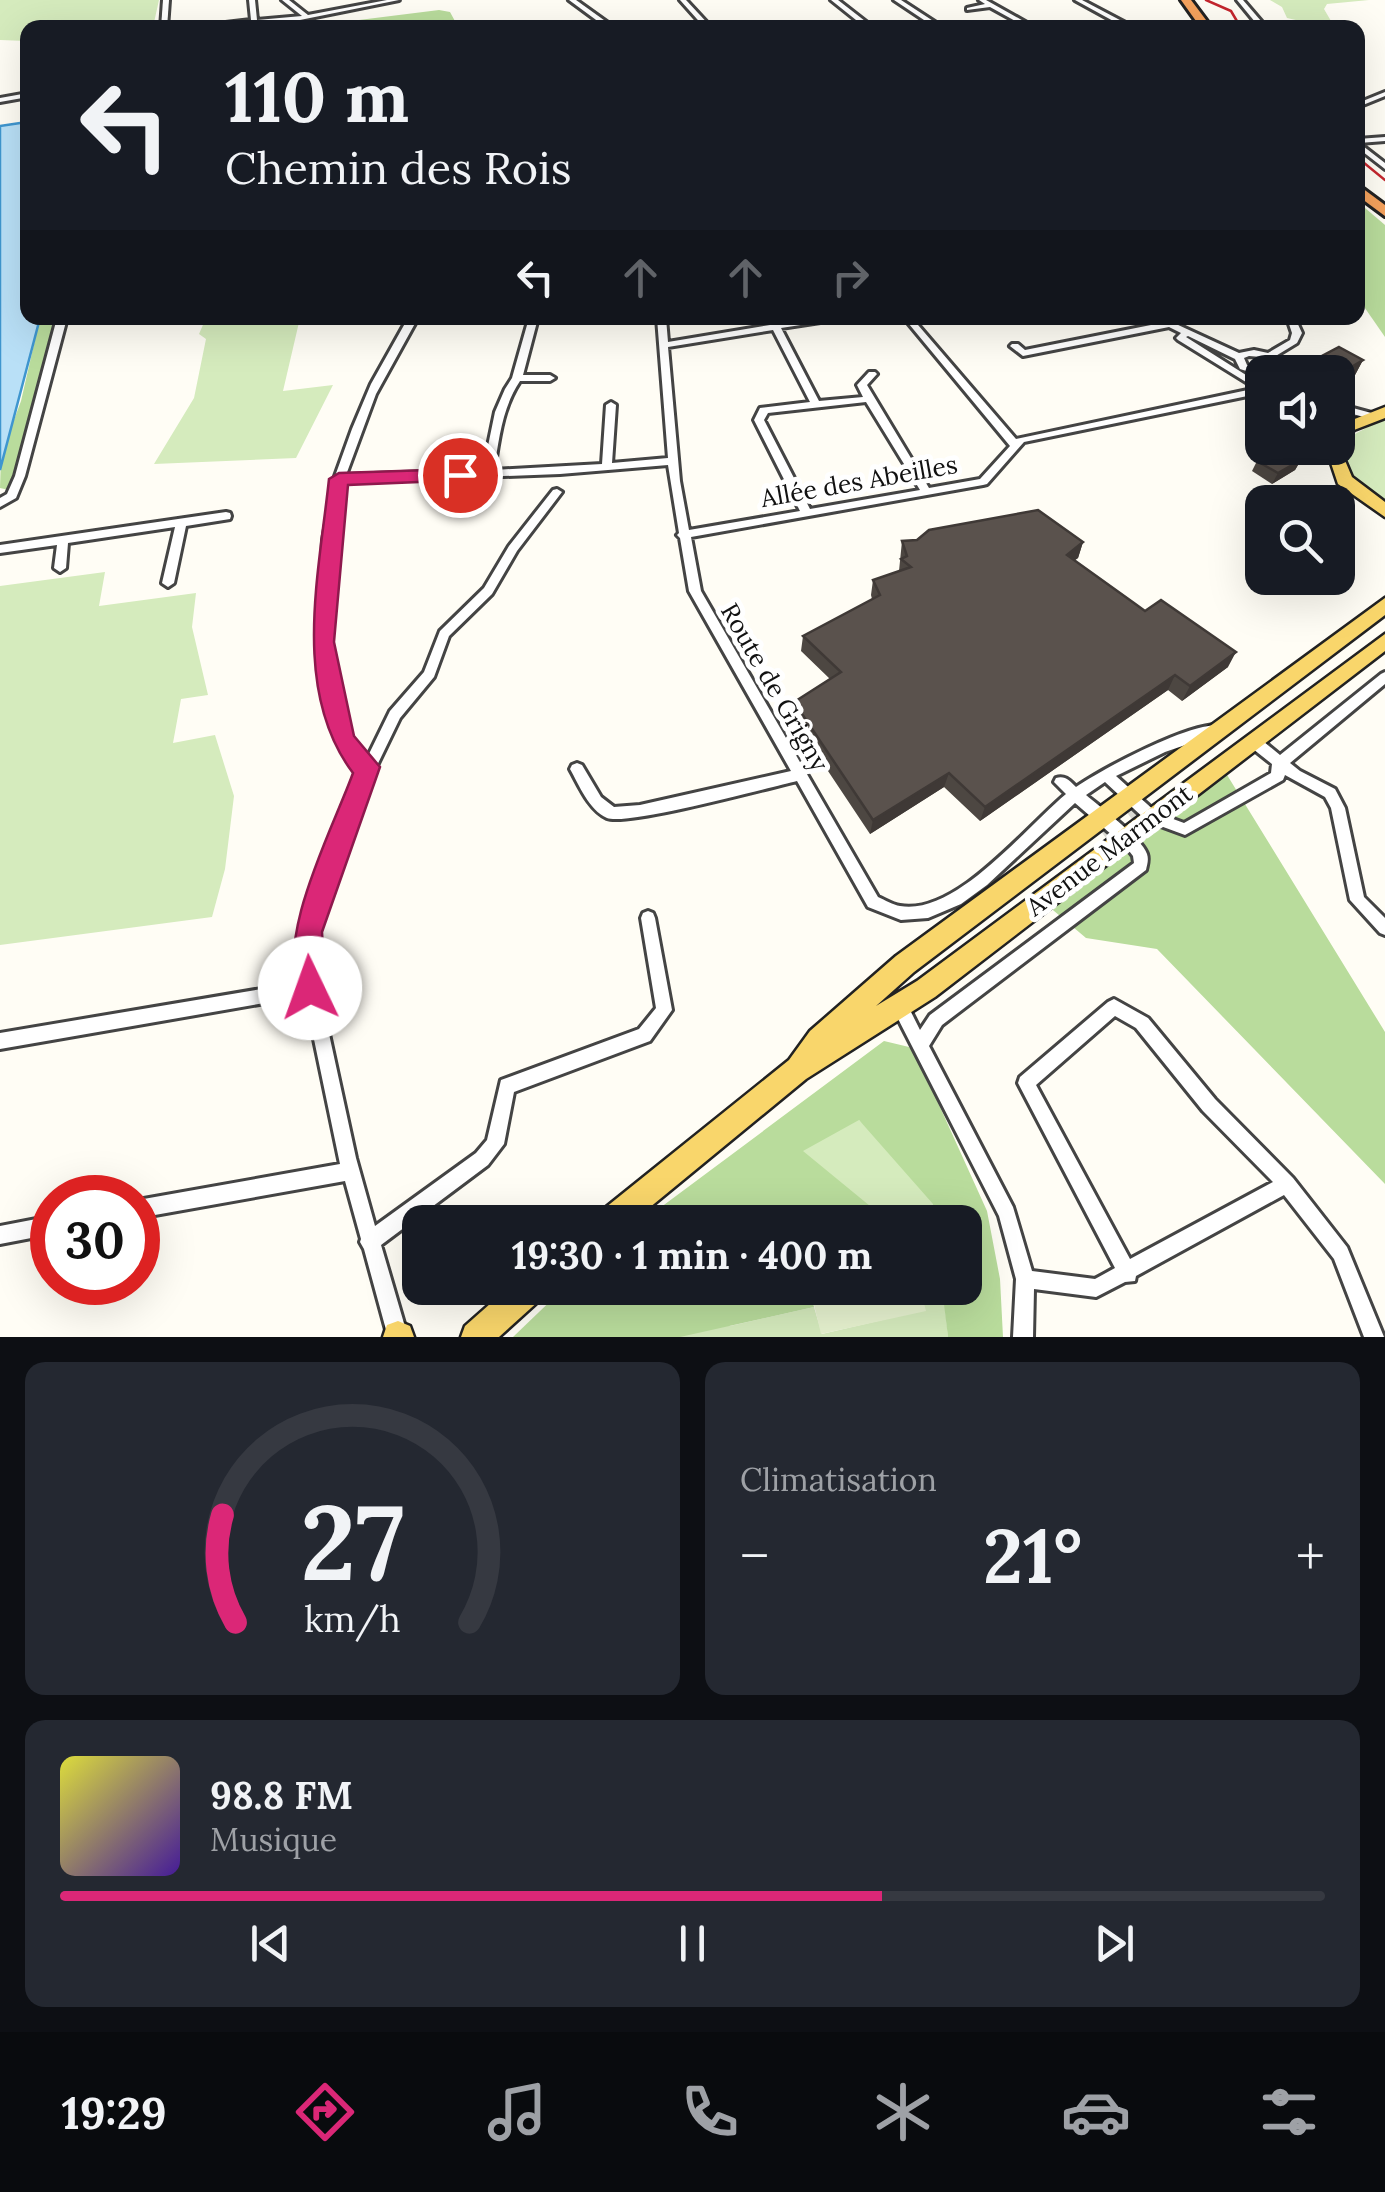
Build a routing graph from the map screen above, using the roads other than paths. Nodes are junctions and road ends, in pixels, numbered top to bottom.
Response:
1 (284, 0) edge
2 (396, 0) edge
3 (572, 0) edge
4 (683, 0) edge
5 (834, 0) edge
6 (897, 0) edge
7 (982, 0) edge
8 (1078, 0) edge
9 (1240, 0) edge
10 (991, 5) junction
11 (969, 10) dead end
12 (304, 18) junction
13 (265, 20) edge
14 (601, 20) edge
15 (702, 20) edge
16 (860, 20) edge
17 (928, 20) edge
18 (1018, 20) edge
19 (1117, 20) edge
20 (1257, 20) edge
21 (1365, 149) edge
22 (1385, 167) edge
23 (1365, 181) edge
24 (1365, 195) edge
25 (1385, 198) edge
26 (1385, 212) edge
27 (60, 325) edge
28 (409, 325) edge
29 (531, 325) edge
30 (663, 325) edge
31 (759, 325) edge
32 (775, 325) edge
33 (914, 325) edge
34 (1167, 325) joint
35 (1294, 325) edge
36 (1186, 332) junction
37 (666, 345) junction
38 (1015, 346) dead end
39 (1259, 355) edge
40 (1271, 355) edge
41 (1239, 357) junction
42 (1245, 367) edge
43 (872, 374) dead end
44 (516, 378) junction
45 (550, 378) dead end
46 (1245, 379) edge
47 (1245, 391) edge
48 (870, 399) junction
49 (611, 405) dead end
50 (816, 405) junction
51 (1015, 445) junction
52 (673, 461) junction
53 (1339, 465) edge
54 (607, 466) junction
55 (488, 474) junction
56 (339, 479) junction
57 (557, 492) dead end
58 (927, 493) junction
59 (0, 503) edge
60 (1385, 511) edge
61 (806, 512) junction
62 (226, 516) dead end
63 (180, 523) junction
64 (683, 535) junction
65 (63, 540) junction
66 (0, 549) edge
67 (60, 568) dead end
68 (168, 583) dead end
69 (1385, 605) edge
70 (1385, 618) edge
71 (1385, 631) edge
72 (1385, 642) edge
73 (1385, 677) edge
74 (1226, 726) junction
75 (1254, 741) junction
76 (1279, 764) junction
77 (368, 767) junction
78 (577, 769) dead end
79 (799, 775) junction
80 (1107, 776) junction
81 (1061, 782) dead end
82 (1075, 794) junction
83 (1146, 802) junction
84 (1108, 831) junction
85 (648, 918) dead end
86 (1385, 928) edge
87 (310, 988) junction
88 (900, 1007) junction
89 (0, 1042) edge
90 (919, 1046) junction
91 (829, 1054) junction
92 (797, 1070) junction
93 (351, 1171) junction
94 (1287, 1184) junction
95 (160, 1205) edge
96 (631, 1205) edge
97 (30, 1229) edge
98 (0, 1235) edge
99 (368, 1242) junction
100 (1128, 1274) junction
101 (1025, 1279) junction
102 (510, 1305) edge
103 (477, 1334) edge
104 (398, 1337) edge
105 (1022, 1337) edge
106 (1374, 1337) edge

1 - 12 street
2 - 12 street
3 - 14 street
4 - 15 street
5 - 16 street
6 - 17 street
7 - 10 street
8 - 19 street
9 - 20 street
10 - 11 street
10 - 18 street
12 - 13 street
21 - 22 street
23 - 25 highway
24 - 26 highway
27 - 59 street
28 - 56 street
29 - 44 street
30 - 37 street, Route de Grigny
31 - 37 street
32 - 50 street
33 - 51 street
34 - 36 street
34 - 38 street
35 - 40 street
36 - 41 street
36 - 46 street
37 - 52 street, Route de Grigny
39 - 41 street
41 - 42 street
43 - 48 street
44 - 45 street
44 - 55 street
47 - 51 street
48 - 50 street
48 - 58 street
49 - 54 street
50 - 61 street
51 - 58 street, Allée des Abeilles
52 - 54 street
52 - 64 street, Route de Grigny
53 - 60 main road
54 - 55 street
55 - 56 street
56 - 77 street
57 - 77 street
58 - 61 street, Allée des Abeilles
61 - 64 street, Allée des Abeilles
62 - 63 street
63 - 65 street
63 - 68 street
64 - 79 street, Route de Grigny
65 - 66 street
65 - 67 street
69 - 74 main road, Avenue Marmont
70 - 83 main road, Avenue Marmont
71 - 83 main road, Avenue Marmont
72 - 75 main road, Avenue Marmont
73 - 76 street
74 - 80 street
74 - 83 main road, Avenue Marmont
75 - 76 street
75 - 83 main road, Avenue Marmont
76 - 83 street
76 - 86 street
77 - 87 street
78 - 79 street
79 - 82 street, Route de Grigny
80 - 82 street
80 - 83 street
81 - 82 street
82 - 84 street
83 - 84 main road, Avenue Marmont
84 - 88 main road, Avenue Marmont
84 - 90 street
84 - 91 main road, Avenue Marmont
84 - 92 main road, Avenue Marmont
85 - 99 street
87 - 89 street
87 - 93 street
88 - 90 street
88 - 91 main road, Avenue Marmont
90 - 101 street
91 - 92 main road, Avenue Marmont
92 - 96 main road, Avenue Marmont
93 - 95 street
93 - 99 street
94 - 100 street
94 - 100 street
94 - 106 street
97 - 98 street
99 - 104 street
100 - 101 street
101 - 105 street
102 - 103 main road

